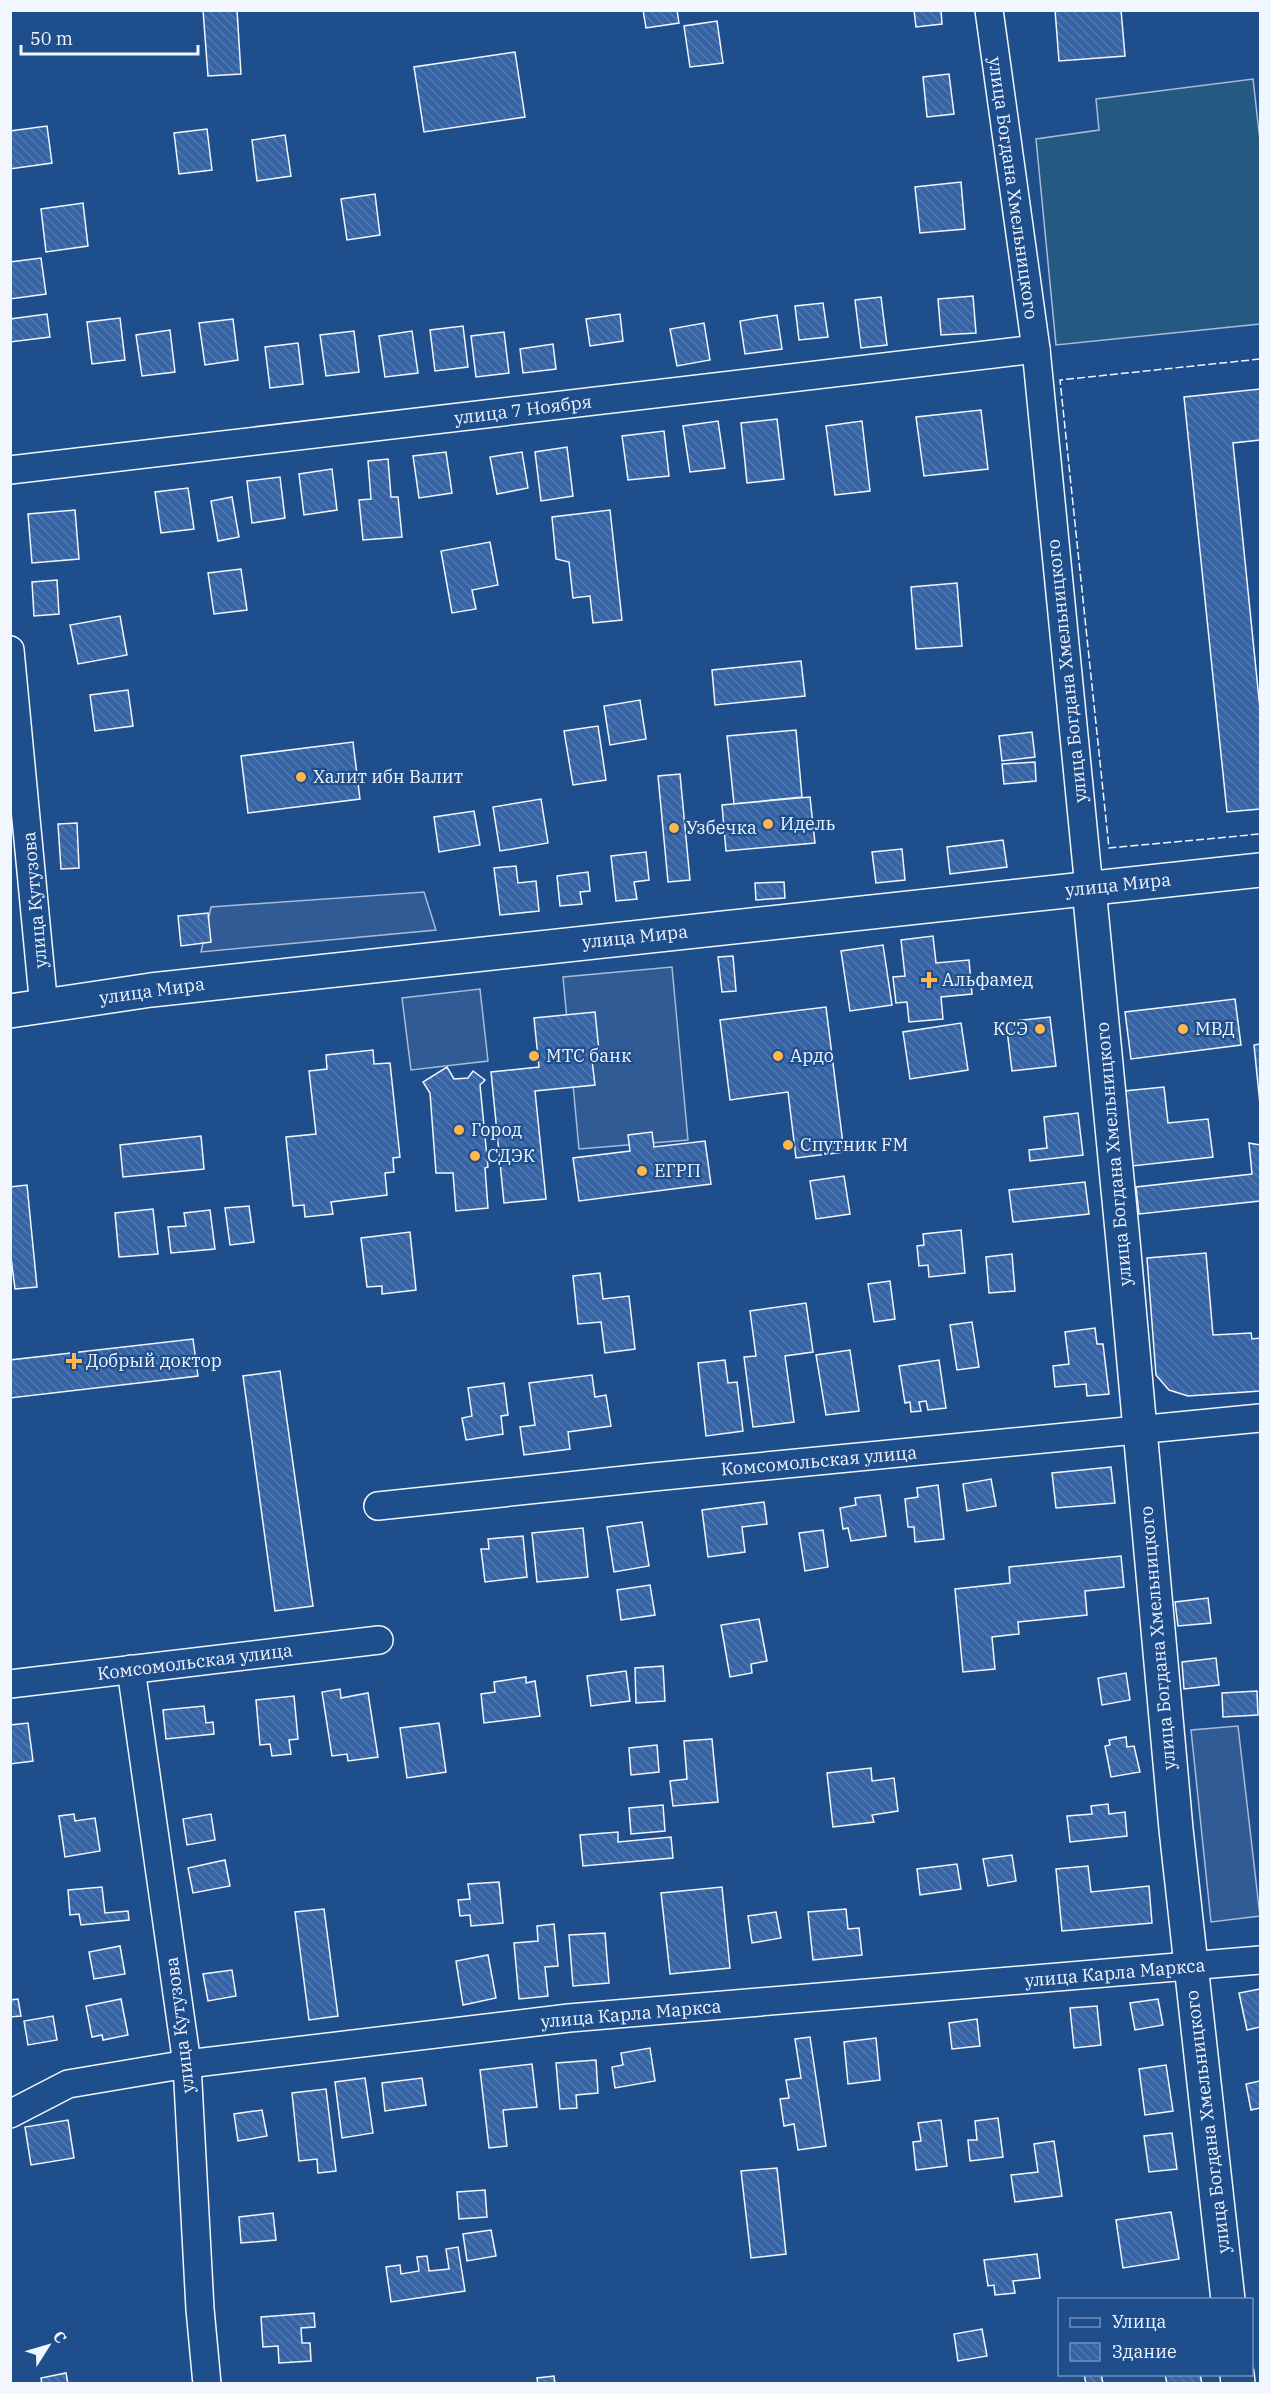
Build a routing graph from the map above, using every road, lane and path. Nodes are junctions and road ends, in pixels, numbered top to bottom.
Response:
1 (988, 10) edge
2 (1036, 349) junction
3 (10, 470) edge
4 (10, 650) edge
5 (1260, 870) edge
6 (1089, 888) junction
7 (44, 1008) junction
8 (10, 1011) edge
9 (1260, 1418) edge
10 (1139, 1429) junction
11 (378, 1506) dead end
12 (379, 1640) dead end
13 (131, 1669) junction
14 (10, 1684) edge
15 (1260, 1960) edge
16 (1190, 1967) junction
17 (187, 2064) junction
18 (10, 2114) edge
19 (1228, 2298) edge
20 (207, 2384) edge

1 - 2 street, улица Богдана Хмельницкого
2 - 3 street, улица 7 Ноября
2 - 6 street, улица Богдана Хмельницкого
4 - 7 street, улица Кутузова
5 - 6 main road, улица Мира
6 - 7 main road, улица Мира
6 - 10 main road, улица Богдана Хмельницкого
7 - 8 main road, улица Мира
9 - 10 street, Комсомольская улица
10 - 11 street, Комсомольская улица
10 - 16 main road, улица Богдана Хмельницкого
12 - 13 street, Комсомольская улица
13 - 14 street, Комсомольская улица
13 - 17 street, улица Кутузова
15 - 16 street, улица Карла Маркса
16 - 17 street, улица Карла Маркса
16 - 19 main road, улица Богдана Хмельницкого
17 - 18 street, улица Карла Маркса
17 - 20 street, улица Кутузова

